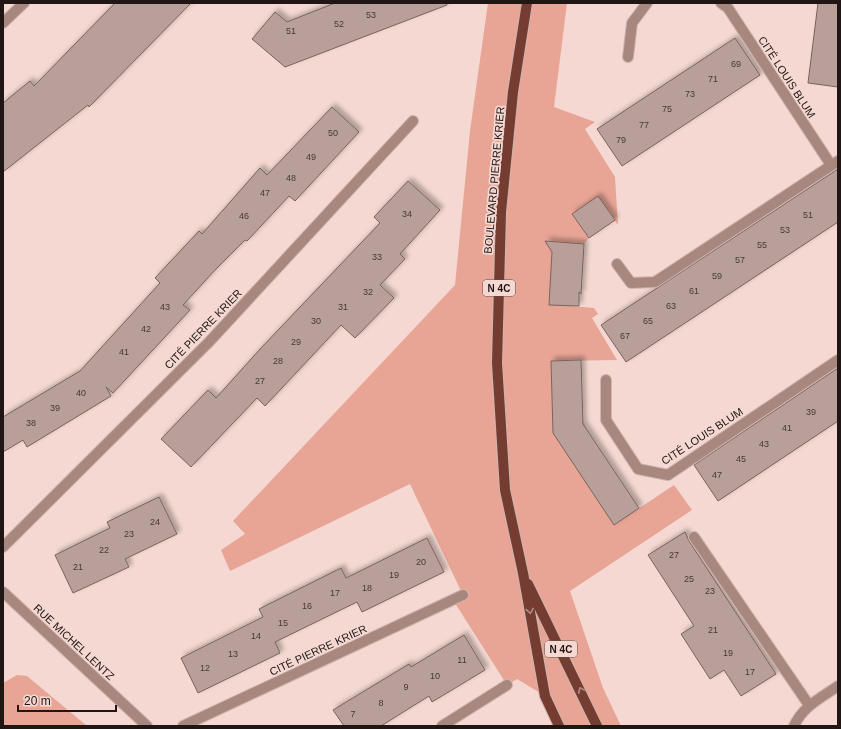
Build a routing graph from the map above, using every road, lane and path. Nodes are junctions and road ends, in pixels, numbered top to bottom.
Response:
1 (24, 3) edge
2 (527, 3) edge
3 (647, 3) edge
4 (721, 3) edge
5 (3, 23) edge
6 (628, 57) dead end
7 (413, 120) dead end
8 (834, 163) edge
9 (617, 264) dead end
10 (838, 360) edge
11 (606, 380) dead end
12 (694, 536) dead end
13 (3, 546) edge
14 (523, 573) junction
15 (4, 595) edge
16 (463, 595) dead end
17 (507, 685) dead end
18 (838, 686) edge
19 (809, 705) junction
20 (147, 726) edge
21 (183, 726) edge
22 (442, 726) edge
23 (559, 726) edge
24 (597, 726) edge
25 (794, 726) edge

1 - 5 street
2 - 14 main road, BOULEVARD PIERRE KRIER / N 4C
3 - 6 street
4 - 8 street, CITÉ LOUIS BLUM
7 - 13 street, CITÉ PIERRE KRIER
8 - 9 street, CITÉ LOUIS BLUM
10 - 11 street, CITÉ LOUIS BLUM
12 - 19 street
14 -> 23 main road, BOULEVARD PIERRE KRIER / N 4C
24 -> 14 main road, BOULEVARD PIERRE KRIER / N 4C
15 - 20 street, RUE MICHEL LENTZ
16 - 21 street, CITÉ PIERRE KRIER
17 - 22 street
18 - 19 street
19 - 25 street

